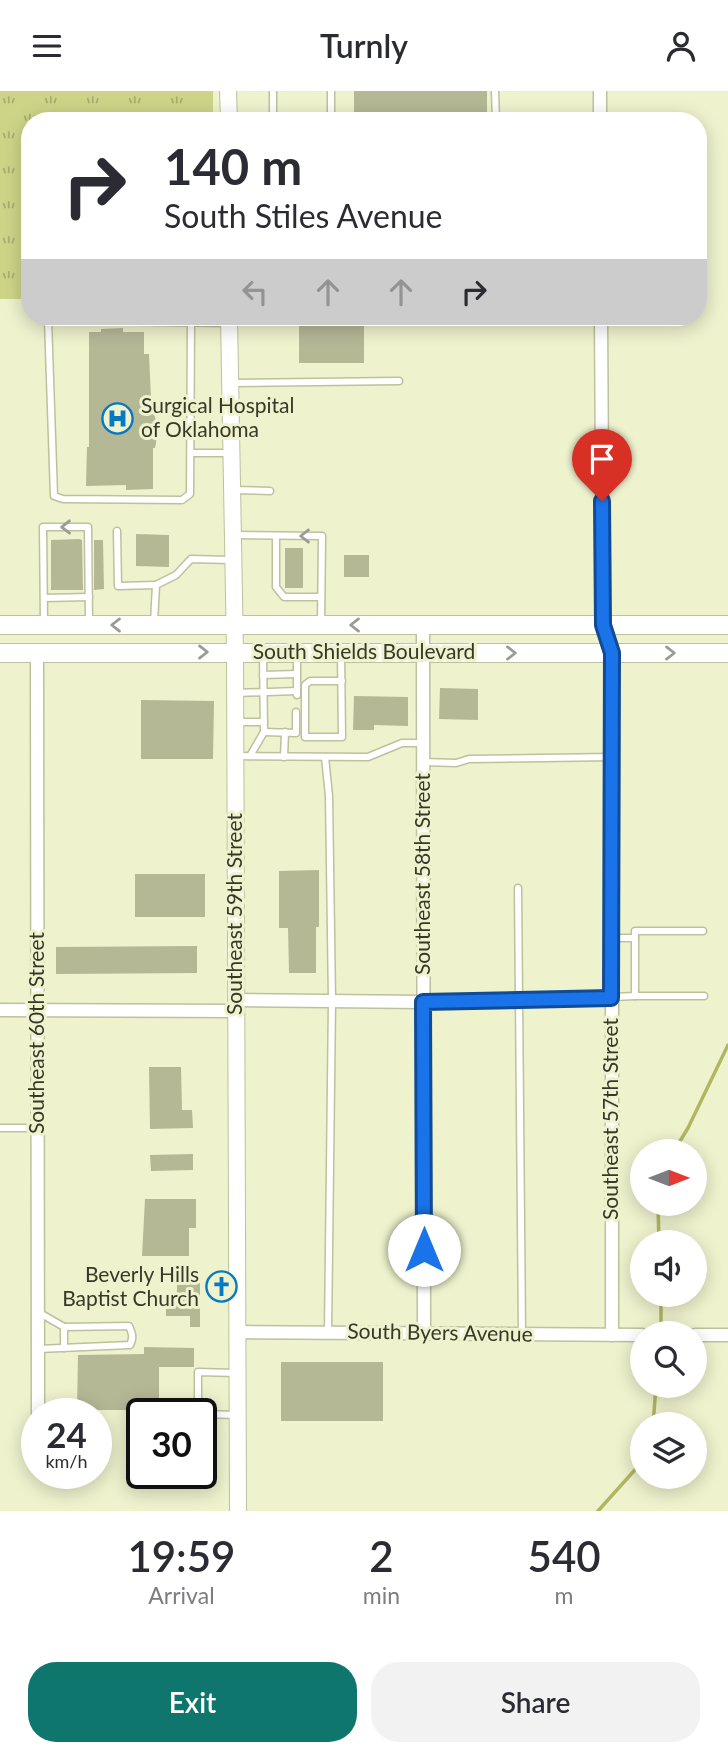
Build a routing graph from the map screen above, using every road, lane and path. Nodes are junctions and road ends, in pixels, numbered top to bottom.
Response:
1 (228, 91) edge
2 (273, 91) edge
3 (331, 91) edge
4 (495, 91) edge
5 (600, 91) edge
6 (229, 112) edge
7 (273, 112) edge
8 (331, 112) edge
9 (496, 112) edge
10 (600, 112) edge
11 (48, 326) edge
12 (191, 326) edge
13 (229, 326) edge
14 (601, 326) edge
15 (399, 381) dead end
16 (230, 383) junction
17 (191, 453) junction
18 (230, 453) junction
19 (232, 491) junction
20 (270, 491) dead end
21 (117, 531) dead end
22 (232, 535) junction
23 (276, 536) junction
24 (233, 561) junction
25 (156, 585) junction
26 (89, 597) junction
27 (321, 597) junction
28 (44, 598) junction
29 (0, 625) edge
30 (44, 625) junction
31 (89, 625) junction
32 (154, 625) junction
33 (233, 625) junction
34 (321, 625) junction
35 (423, 625) junction
36 (603, 625) junction
37 (728, 625) edge
38 (234, 652) junction
39 (263, 652) junction
40 (297, 652) junction
41 (341, 652) junction
42 (423, 652) junction
43 (0, 653) edge
44 (37, 653) junction
45 (612, 653) junction
46 (728, 653) edge
47 (296, 674) junction
48 (263, 675) junction
49 (342, 681) junction
50 (263, 691) junction
51 (234, 693) junction
52 (296, 712) dead end
53 (234, 722) junction
54 (264, 722) junction
55 (264, 732) junction
56 (285, 732) junction
57 (423, 743) junction
58 (242, 757) junction
59 (284, 757) junction
60 (325, 757) junction
61 (612, 757) junction
62 (423, 762) junction
63 (518, 888) dead end
64 (703, 931) dead end
65 (611, 938) junction
66 (635, 938) junction
67 (635, 996) junction
68 (704, 996) dead end
69 (611, 998) junction
70 (520, 1000) junction
71 (332, 1001) junction
72 (423, 1002) junction
73 (235, 1005) junction
74 (0, 1010) edge
75 (37, 1010) junction
76 (0, 1128) edge
77 (37, 1128) junction
78 (38, 1311) junction
79 (64, 1327) junction
80 (237, 1332) junction
81 (328, 1332) junction
82 (424, 1333) junction
83 (522, 1334) junction
84 (612, 1335) junction
85 (630, 1335) edge
86 (707, 1335) edge
87 (728, 1335) edge
88 (64, 1348) junction
89 (38, 1349) junction
90 (238, 1373) junction
91 (38, 1398) edge
92 (238, 1415) junction
93 (238, 1511) edge

1 - 6 main road
2 - 7 lane
3 - 8 lane
4 - 9 lane
5 - 10 street
11 - 17 lane
12 - 17 lane
13 - 16 main road, Southeast 59th Street
14 - 36 street, Southeast 57th Street
15 - 16 lane
16 - 18 main road, Southeast 59th Street
17 - 18 lane
18 - 19 main road, Southeast 59th Street
19 - 20 lane
19 - 22 main road, Southeast 59th Street
21 - 25 lane
22 - 23 lane
22 - 24 main road, Southeast 59th Street
23 - 27 lane
27 -> 23 lane
24 - 25 lane
24 - 33 main road, Southeast 59th Street
25 - 32 lane
26 - 28 lane
26 -> 28 lane
26 - 31 lane
27 - 34 lane
28 - 30 lane
29 - 30 main road, South Shields Boulevard
30 - 31 main road, South Shields Boulevard
32 -> 31 main road, South Shields Boulevard
32 - 33 main road, South Shields Boulevard
33 - 34 main road, South Shields Boulevard
33 - 38 main road, Southeast 59th Street
35 -> 34 main road, South Shields Boulevard
35 - 36 main road, South Shields Boulevard
35 - 42 street, Southeast 58th Street
36 - 37 main road, South Shields Boulevard
36 - 45 street, Southeast 57th Street
38 - 39 main road, South Shields Boulevard
44 -> 38 main road, South Shields Boulevard
38 - 51 main road, Southeast 59th Street
39 - 40 main road, South Shields Boulevard
39 - 48 lane
40 - 41 main road, South Shields Boulevard
40 - 47 lane
41 - 42 main road, South Shields Boulevard
41 - 49 lane
42 -> 45 main road, South Shields Boulevard
42 - 57 street, Southeast 58th Street
43 - 44 main road, South Shields Boulevard
44 - 75 street, Southeast 60th Street
45 -> 46 main road, South Shields Boulevard
45 - 61 street, Southeast 57th Street
47 - 48 lane
47 - 50 lane
48 - 50 lane
49 - 49 lane
50 - 51 lane
50 - 54 lane
51 - 53 main road, Southeast 59th Street
52 - 56 lane
53 - 54 lane
53 - 58 main road, Southeast 59th Street
54 - 55 lane
55 - 56 lane
55 - 58 lane
56 - 59 lane
57 - 60 lane
57 - 62 street, Southeast 58th Street
58 - 59 lane
58 - 73 main road, Southeast 59th Street
59 - 60 lane
60 - 71 lane
61 - 62 lane
61 - 65 street, Southeast 57th Street
62 - 72 street, Southeast 58th Street
63 - 70 lane
64 - 66 lane
65 - 66 lane
65 - 69 street, Southeast 57th Street
66 - 67 lane
67 - 68 lane
67 - 69 lane
69 - 70 street
69 - 84 street, Southeast 57th Street
70 - 72 street
70 - 83 lane
71 - 72 street
71 - 73 street
71 - 81 lane
72 - 82 street, Southeast 58th Street
73 - 75 street
73 - 80 main road, Southeast 59th Street
74 - 75 street
75 - 77 street, Southeast 60th Street
76 - 77 lane
77 - 78 street, Southeast 60th Street
78 - 79 lane
78 - 89 street, Southeast 60th Street
79 - 88 lane
79 - 88 lane
80 - 81 street, South Byers Avenue
80 - 90 main road, Southeast 59th Street
81 - 82 street, South Byers Avenue
82 - 83 street, South Byers Avenue
83 - 84 street, South Byers Avenue
84 - 85 street, South Byers Avenue
86 - 87 street
88 - 89 lane
89 - 91 street, Southeast 60th Street
90 - 92 main road, Southeast 59th Street
90 - 92 lane
92 - 93 main road, Southeast 59th Street

